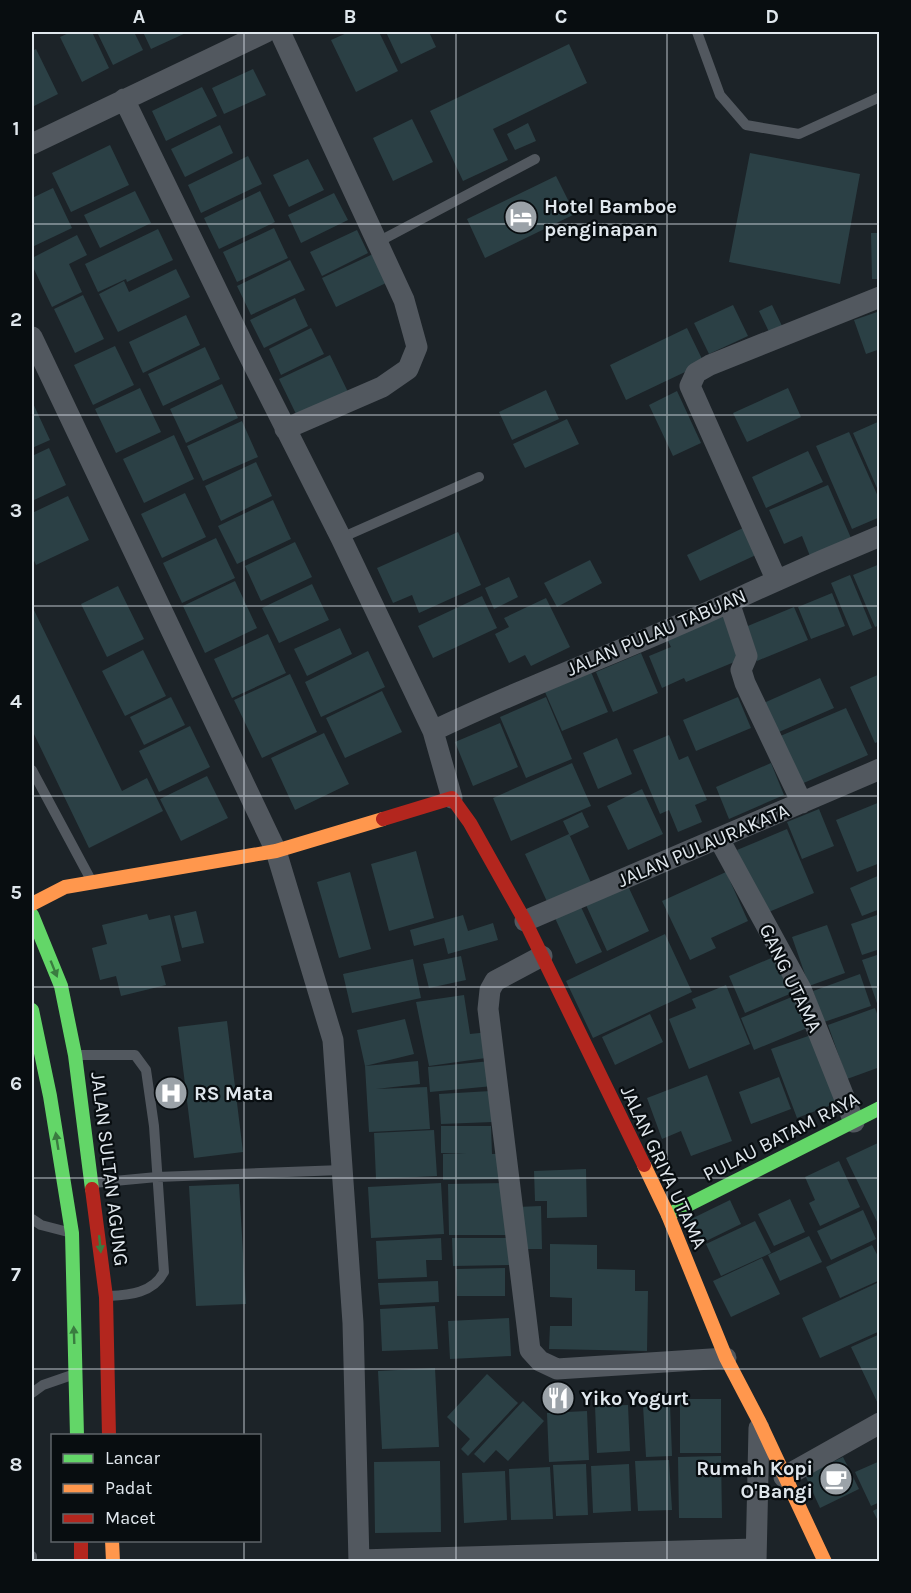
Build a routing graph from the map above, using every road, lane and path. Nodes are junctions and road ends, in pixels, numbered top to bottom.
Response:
1 (266, 32) edge
2 (279, 32) edge
3 (697, 32) edge
4 (879, 97) edge
5 (124, 99) junction
6 (32, 144) edge
7 (536, 159) dead end
8 (375, 243) junction
9 (879, 297) edge
10 (32, 337) edge
11 (285, 429) junction
12 (479, 477) dead end
13 (879, 536) edge
14 (341, 538) junction
15 (776, 579) junction
16 (729, 602) junction
17 (433, 732) junction
18 (879, 769) edge
19 (32, 770) edge
20 (452, 798) junction
21 (802, 803) junction
22 (719, 838) junction
23 (276, 851) junction
24 (91, 881) junction
25 (43, 884) dead end
26 (65, 887) junction
27 (32, 904) edge
28 (32, 915) edge
29 (525, 921) junction
30 (542, 956) junction
31 (32, 1010) edge
32 (75, 1054) junction
33 (879, 1108) edge
34 (854, 1122) junction
35 (342, 1170) junction
36 (157, 1177) junction
37 (93, 1183) junction
38 (668, 1215) junction
39 (32, 1219) edge
40 (72, 1233) junction
41 (106, 1297) junction
42 (726, 1358) junction
43 (75, 1375) junction
44 (32, 1393) edge
45 (759, 1421) junction
46 (879, 1423) edge
47 (77, 1434) edge
48 (109, 1434) edge
49 (784, 1477) junction
50 (81, 1542) edge
51 (112, 1542) edge
52 (755, 1555) edge
53 (32, 1556) edge
54 (359, 1561) edge
55 (32, 1562) edge
56 (81, 1562) edge
57 (113, 1562) edge
58 (825, 1562) edge

1 - 5 street
2 - 8 street
3 - 4 lane
5 - 6 street
5 - 11 street
7 - 8 lane
8 - 11 street
9 - 15 street
10 - 23 street
11 - 14 street
12 - 14 lane
13 - 15 street, JALAN PULAU TABUAN
14 - 17 street
15 - 16 street, JALAN PULAU TABUAN
16 - 17 street, JALAN PULAU TABUAN
16 - 21 street
17 - 20 street
18 - 21 street, JALAN PULAURAKATA
19 - 24 lane
20 - 23 street
20 - 29 street, JALAN GRIYA UTAMA
21 - 22 street, JALAN PULAURAKATA
22 - 29 street, JALAN PULAURAKATA
22 - 34 street, GANG UTAMA
23 - 24 street
23 - 35 street
24 - 26 street
25 - 26 street
26 - 27 street
28 -> 32 street, JALAN SULTAN AGUNG
29 - 30 street, JALAN GRIYA UTAMA
30 - 38 street, JALAN GRIYA UTAMA
30 - 42 street
40 -> 31 street
32 - 36 lane
32 - 37 street, JALAN SULTAN AGUNG
33 - 34 street, PULAU BATAM RAYA
34 - 38 street, PULAU BATAM RAYA
35 - 36 lane
35 - 54 street
36 - 37 lane
36 - 41 lane
37 -> 41 street, JALAN SULTAN AGUNG
38 - 42 street, JALAN GRIYA UTAMA
39 - 40 lane
43 -> 40 street
41 - 48 street, JALAN SULTAN AGUNG
42 - 45 street, JALAN GRIYA UTAMA
43 - 44 lane
43 - 47 street
45 - 49 street, JALAN GRIYA UTAMA
45 - 52 street
46 - 49 street
49 - 58 street, JALAN GRIYA UTAMA
50 - 56 street
51 - 57 street
52 - 54 street
53 - 55 lane

